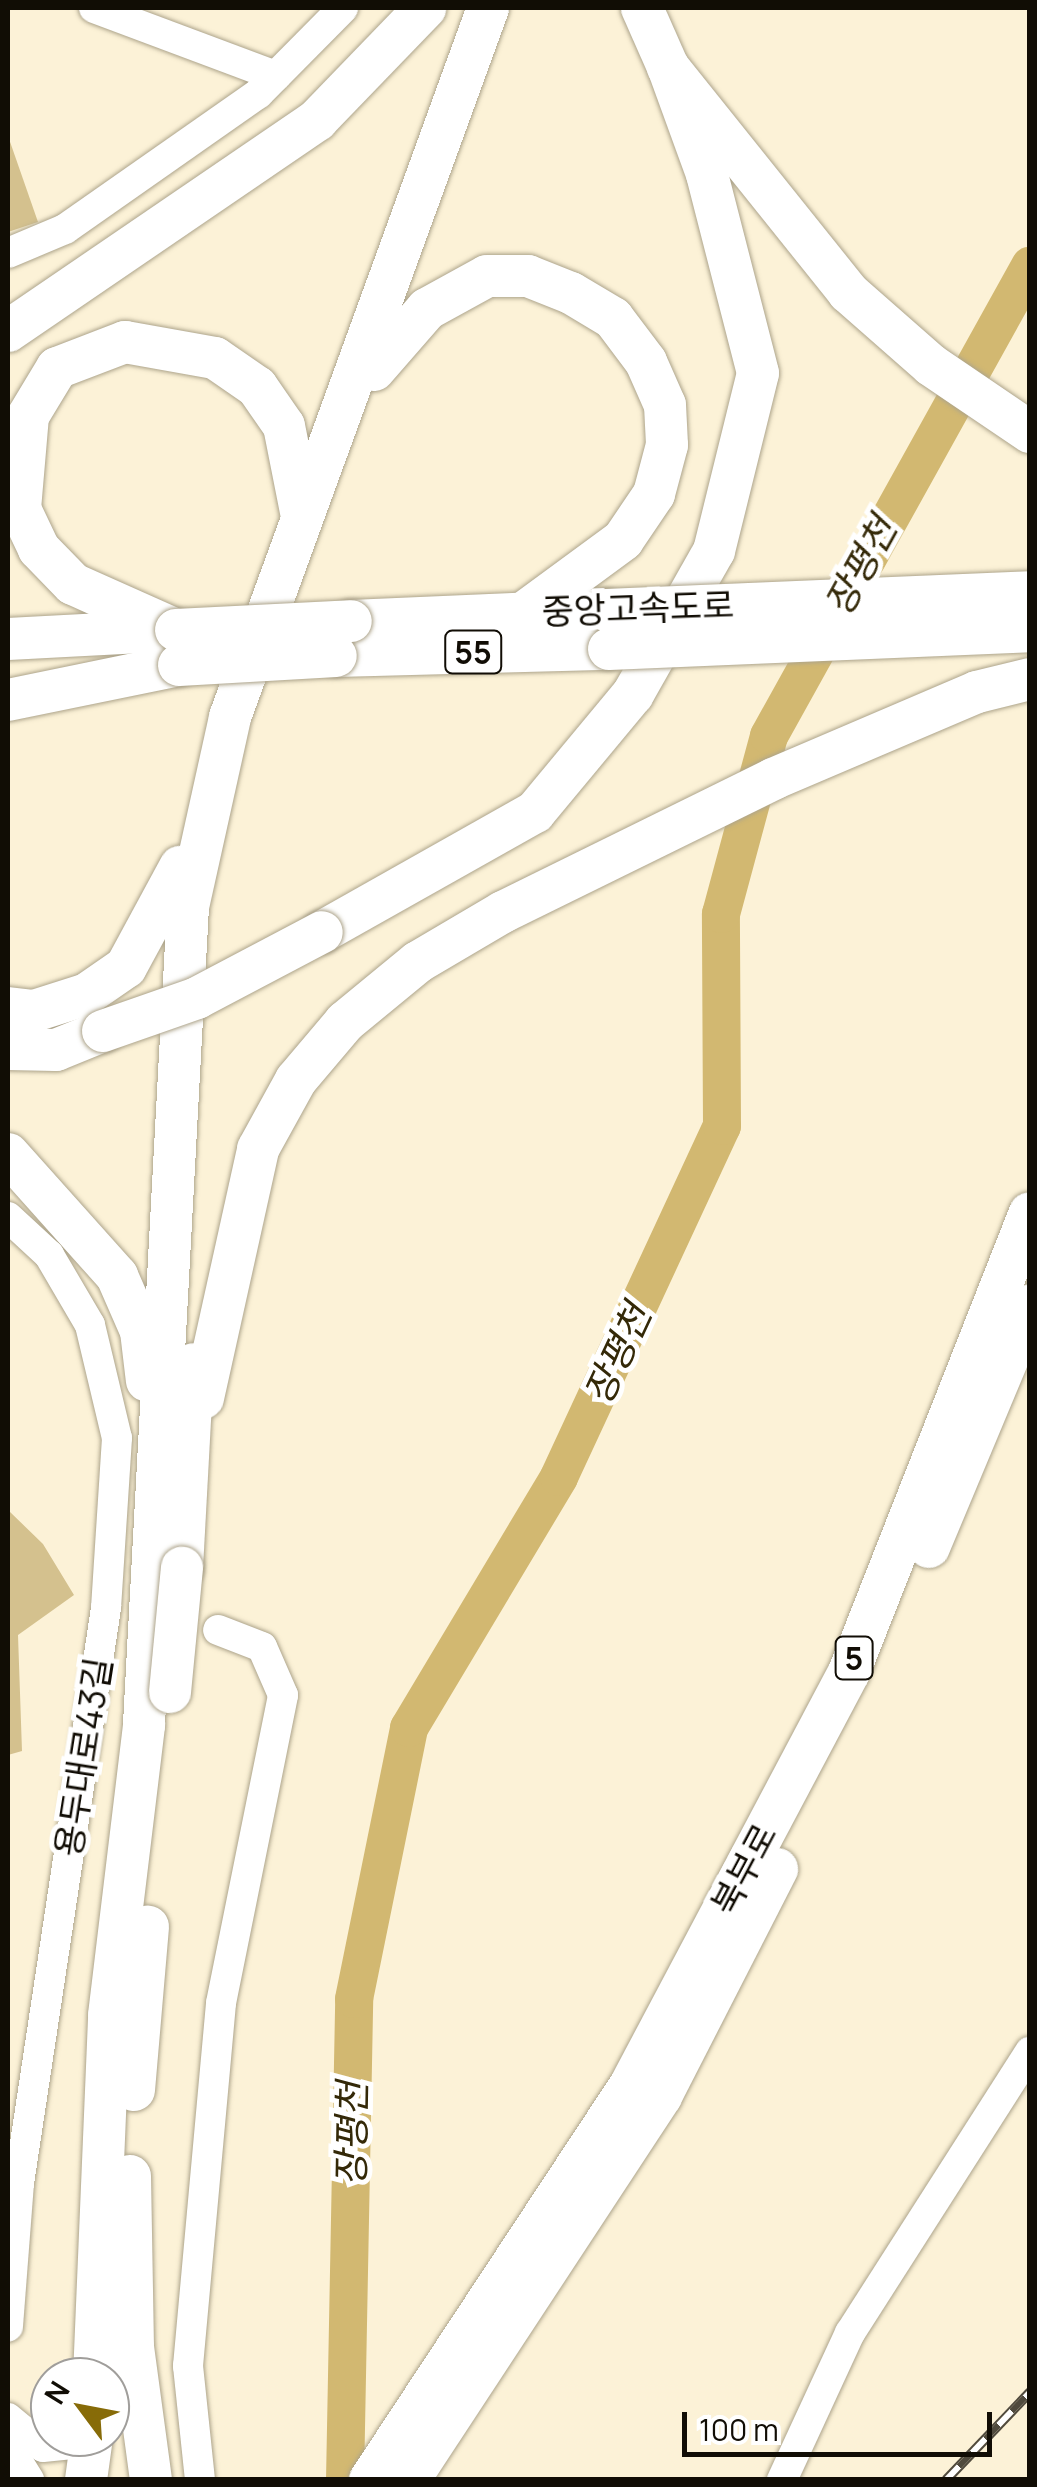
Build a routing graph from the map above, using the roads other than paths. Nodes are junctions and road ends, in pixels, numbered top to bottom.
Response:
1 (94, 8) edge
2 (343, 8) edge
3 (425, 8) edge
4 (488, 8) edge
5 (642, 8) edge
6 (668, 66) junction
7 (276, 76) junction
8 (8, 252) edge
9 (8, 331) edge
10 (1030, 432) edge
11 (302, 519) junction
12 (1030, 592) edge
13 (525, 612) junction
14 (608, 630) junction
15 (1030, 631) edge
16 (343, 638) junction
17 (8, 639) edge
18 (177, 647) junction
19 (8, 669) edge
20 (1030, 680) edge
21 (8, 700) edge
22 (206, 807) junction
23 (8, 1008) edge
24 (8, 1049) edge
25 (8, 1154) edge
26 (1030, 1213) edge
27 (8, 1217) edge
28 (1030, 1305) edge
29 (176, 1473) junction
30 (218, 1630) dead end
31 (1030, 2052) edge
32 (646, 2089) junction
33 (8, 2327) edge
34 (95, 2357) edge
35 (8, 2418) edge
36 (30, 2437) edge
37 (8, 2446) edge
38 (28, 2480) edge
39 (150, 2480) edge
40 (200, 2480) edge
41 (370, 2480) edge
42 (409, 2480) edge
43 (782, 2480) edge

1 - 7 street
2 - 7 street
3 - 9 highway
4 - 11 highway
5 - 6 highway
6 - 10 highway
6 - 24 highway, bridge
7 - 8 street
11 - 18 highway
11 - 22 highway
12 - 14 highway, 중앙고속도로 / 55, bridge
13 - 14 highway, 중앙고속도로 / 55
13 - 16 highway, 중앙고속도로 / 55
13 - 29 highway
14 - 15 highway, 중앙고속도로 / 55, bridge
14 - 16 highway, 중앙고속도로 / 55
16 - 18 highway, 중앙고속도로 / 55, bridge
17 - 18 highway, 중앙고속도로 / 55
18 - 19 highway, 중앙고속도로 / 55
18 - 21 highway
20 - 29 highway
22 - 23 highway
22 - 29 highway
25 - 29 highway
26 - 32 highway, 북부로 / 5
27 - 33 street, 용두대로43길
28 - 32 highway, 북부로 / 5
29 - 34 highway
29 - 39 highway, bridge
30 - 40 street
31 - 43 street
32 - 41 highway, 북부로 / 5
32 - 42 highway, 북부로
35 - 36 street
37 - 38 street

